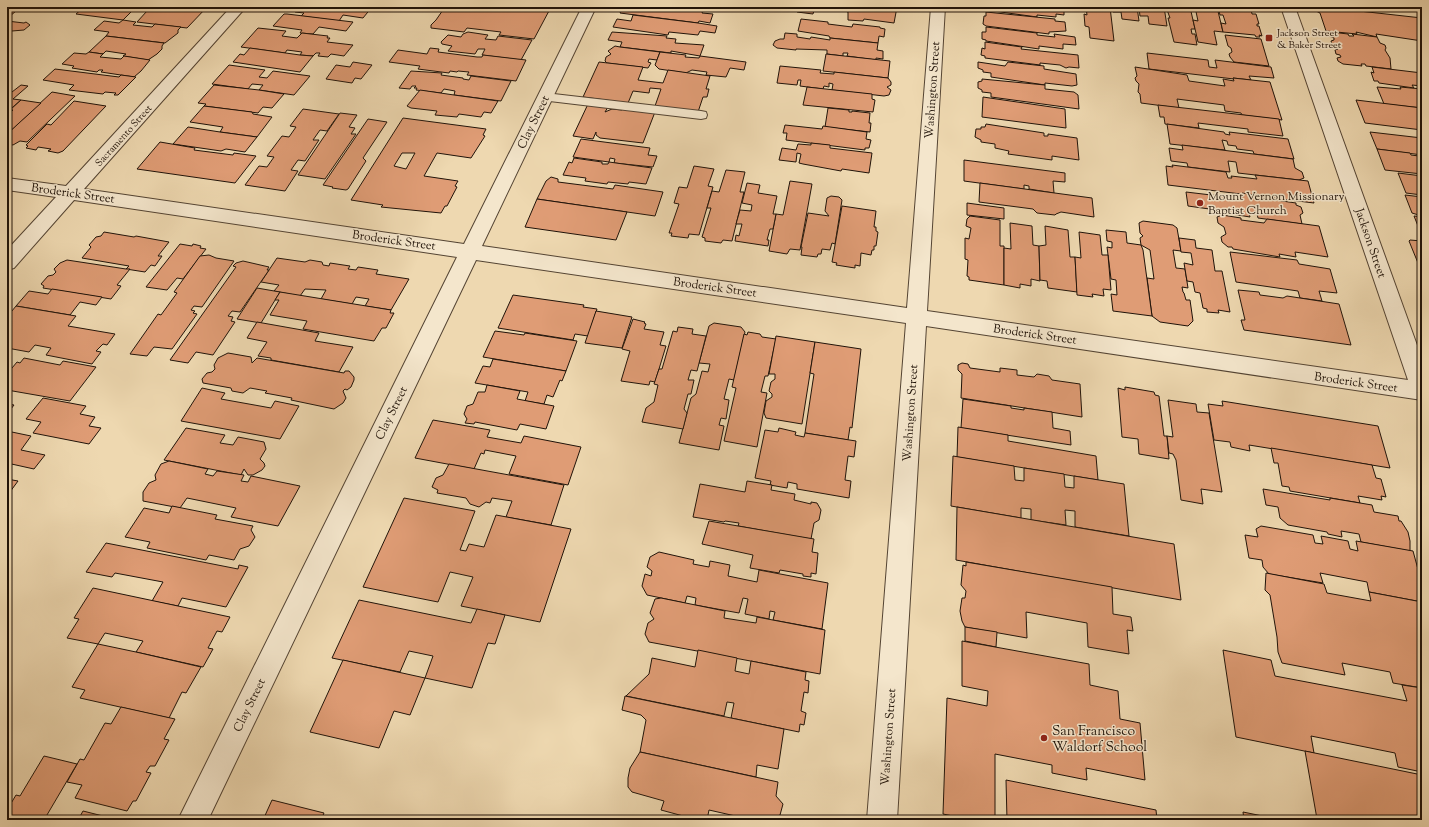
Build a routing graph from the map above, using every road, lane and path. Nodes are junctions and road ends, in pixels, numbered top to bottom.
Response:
1 (239, 7) edge
2 (589, 7) edge
3 (938, 7) edge
4 (1288, 7) edge
5 (545, 97) junction
6 (701, 116) dead end
7 (7, 184) edge
8 (71, 193) junction
9 (470, 252) junction
10 (7, 263) edge
11 (917, 317) junction
12 (1422, 390) edge
13 (193, 820) edge
14 (882, 820) edge

1 - 8 street, Sacramento Street
2 - 5 street, Clay Street
3 - 11 street, Washington Street
4 - 12 street, Jackson Street
5 - 6 lane
5 - 9 street, Clay Street
7 - 8 street, Broderick Street
8 - 9 street, Broderick Street
8 - 10 street, Sacramento Street
9 - 11 street, Broderick Street
9 - 13 street, Clay Street
11 - 12 street, Broderick Street
11 - 14 street, Washington Street

